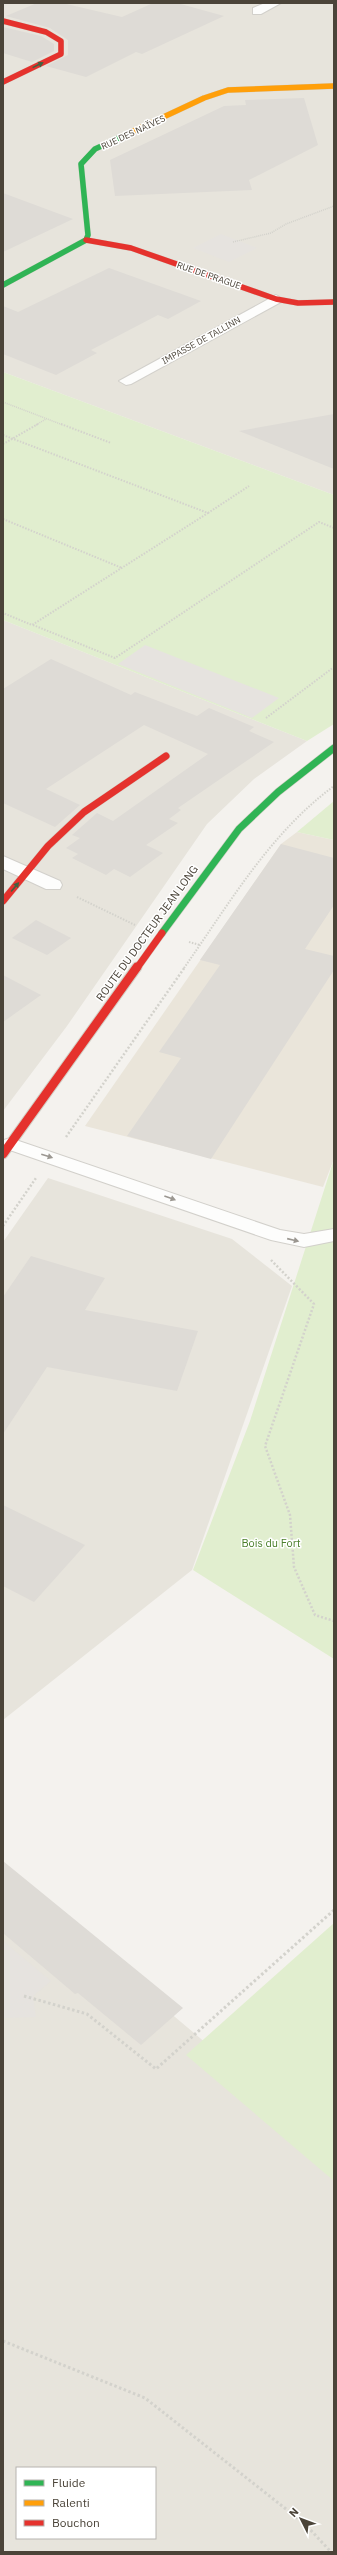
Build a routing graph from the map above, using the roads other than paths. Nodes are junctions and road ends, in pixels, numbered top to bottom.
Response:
1 (275, 3) edge
2 (257, 12) dead end
3 (3, 21) edge
4 (3, 82) edge
5 (334, 86) edge
6 (86, 240) junction
7 (3, 285) edge
8 (276, 299) junction
9 (334, 302) edge
10 (126, 381) dead end
11 (334, 748) edge
12 (166, 756) dead end
13 (3, 862) edge
14 (27, 873) junction
15 (53, 885) road end
16 (3, 901) edge
17 (6, 1149) edge
18 (334, 1235) edge

1 - 2 street
4 -> 3 street
5 - 6 street, RUE DES NAÏVES
6 - 7 street
6 - 8 street, RUE DE PRAGUE
8 - 9 street, RUE DE PRAGUE
8 - 10 street, IMPASSE DE TALLINN
11 - 17 street, ROUTE DU DOCTEUR JEAN LONG
12 - 14 street
13 - 14 street
14 - 15 street
16 -> 14 street
17 -> 18 lane

